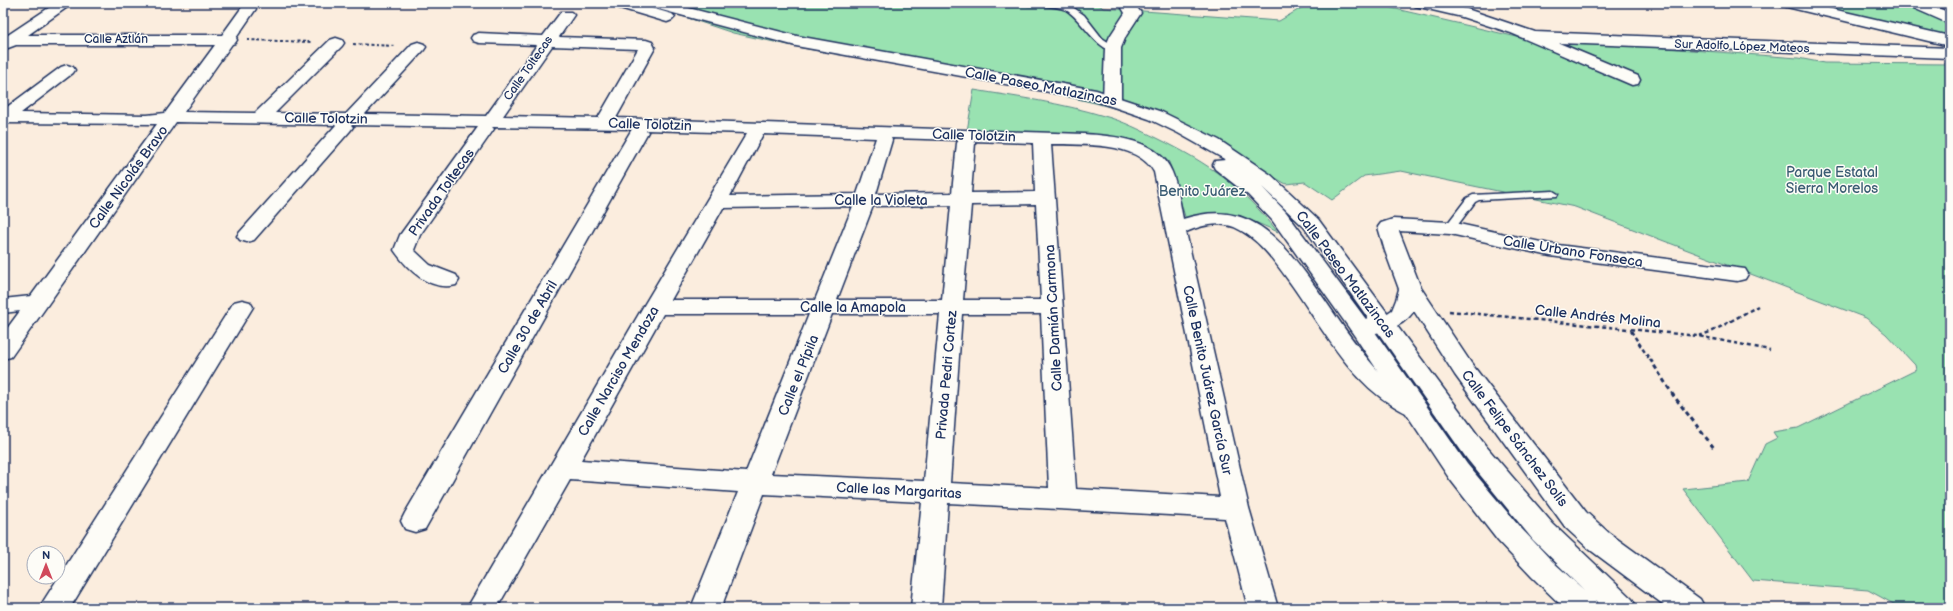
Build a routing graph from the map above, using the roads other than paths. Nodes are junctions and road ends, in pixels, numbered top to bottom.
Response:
1 (66, 3) edge
2 (254, 3) edge
3 (618, 3) edge
4 (652, 3) edge
5 (1028, 3) edge
6 (1126, 3) edge
7 (1787, 3) edge
8 (1914, 3) edge
9 (1424, 4) edge
10 (1826, 8) edge
11 (566, 15) dead end
12 (1950, 19) edge
13 (1535, 37) junction
14 (479, 38) dead end
15 (228, 40) junction
16 (547, 40) junction
17 (6, 43) edge
18 (336, 43) dead end
19 (1949, 46) edge
20 (418, 47) dead end
21 (1113, 48) junction
22 (67, 70) dead end
23 (1632, 80) dead end
24 (1112, 100) junction
25 (3, 118) edge
26 (260, 118) junction
27 (162, 120) junction
28 (348, 123) junction
29 (604, 123) junction
30 (488, 125) junction
31 (639, 132) junction
32 (755, 135) junction
33 (883, 140) junction
34 (1042, 142) junction
35 (966, 143) junction
36 (1150, 155) joint
37 (1553, 194) dead end
38 (1046, 198) junction
39 (865, 200) junction
40 (961, 200) junction
41 (716, 202) junction
42 (1388, 228) joint
43 (1450, 228) junction
44 (1175, 230) junction
45 (247, 236) dead end
46 (1737, 274) dead end
47 (448, 280) dead end
48 (1416, 299) junction
49 (39, 302) junction
50 (3, 306) edge
51 (824, 307) junction
52 (952, 307) junction
53 (1052, 307) junction
54 (242, 308) dead end
55 (654, 308) junction
56 (1383, 323) junction
57 (1360, 327) junction
58 (3, 351) edge
59 (1414, 407) junction
60 (562, 469) junction
61 (755, 483) junction
62 (935, 492) junction
63 (1063, 498) junction
64 (1236, 508) junction
65 (415, 521) dead end
66 (54, 608) edge
67 (482, 608) edge
68 (706, 608) edge
69 (926, 608) edge
70 (1263, 608) edge
71 (1584, 608) edge
72 (1622, 608) edge
73 (1690, 608) edge

1 - 17 main road
2 - 15 main road, Calle Nicolás Bravo
3 - 57 main road, Calle Paseo Matlazincas
4 - 24 main road, Calle Paseo Matlazincas
5 - 21 lane
6 - 21 main road
7 - 10 main road
8 - 12 main road
9 - 13 main road, Sur Adolfo López Mateos
10 - 19 main road
11 - 16 main road, Calle Toltecas
13 - 19 main road, Sur Adolfo López Mateos
13 - 23 main road, Sur Adolfo López Mateos
14 - 16 main road
15 - 17 main road, Calle Aztlán
15 - 27 main road, Calle Nicolás Bravo
16 - 29 main road
16 - 30 main road, Calle Toltecas
18 - 26 main road
20 - 28 main road
21 - 24 main road
22 - 25 main road
24 - 56 main road, Calle Paseo Matlazincas
25 - 27 main road, Calle Tolotzin
26 - 27 main road, Calle Tolotzin
26 - 28 main road, Calle Tolotzin
27 - 28 main road, Calle Tolotzin
27 - 49 main road, Calle Nicolás Bravo
28 - 30 main road, Calle Tolotzin
28 - 45 main road
29 - 30 main road, Calle Tolotzin
29 - 34 main road, Calle Tolotzin
30 - 31 main road, Calle Tolotzin
30 - 47 main road, Privada Toltecas
31 - 32 main road, Calle Tolotzin
31 - 65 main road, Calle 30 de Abril
32 - 33 main road, Calle Tolotzin
32 - 41 main road, Calle Narciso Mendoza
33 - 35 main road, Calle Tolotzin
33 - 39 main road, Calle el Pípila
34 - 35 main road, Calle Tolotzin
34 - 36 main road, Calle Tolotzin
34 - 38 main road, Calle Damián Carmona
35 - 40 main road, Privada Pedri Cortez
36 - 44 main road, Calle Benito Juárez García Sur
37 - 43 lane
38 - 40 main road, Calle la Violeta
38 - 53 main road, Calle Damián Carmona
39 - 40 main road, Calle la Violeta
39 - 41 main road, Calle la Violeta
39 - 51 main road, Calle el Pípila
40 - 52 main road, Privada Pedri Cortez
41 - 55 main road, Calle Narciso Mendoza
42 - 43 main road, Calle Urbano Fonseca
42 - 48 main road, Calle Felipe Sánchez Solís
43 - 46 main road, Calle Urbano Fonseca
44 - 59 main road
44 - 64 main road, Calle Benito Juárez García Sur
48 - 56 main road
48 - 73 main road, Calle Felipe Sánchez Solís
49 - 50 main road
49 - 58 main road, Calle Nicolás Bravo
51 - 52 main road, Calle la Amapola
51 - 55 main road, Calle la Amapola
51 - 61 main road, Calle el Pípila
52 - 53 main road, Calle la Amapola
52 - 62 main road, Privada Pedri Cortez
53 - 63 main road, Calle Damián Carmona
54 - 66 main road
55 - 60 main road, Calle Narciso Mendoza
56 - 57 main road
56 - 72 main road, Calle Paseo Matlazincas
57 - 59 main road, Calle Paseo Matlazincas
59 - 71 main road, Calle Paseo Matlazincas
60 - 61 main road, Calle las Margaritas
60 - 67 main road, Calle Narciso Mendoza
61 - 62 main road, Calle las Margaritas
61 - 68 main road, Calle el Pípila
62 - 63 main road, Calle las Margaritas
62 - 69 main road, Privada Pedri Cortez
63 - 64 main road, Calle las Margaritas
64 - 70 main road, Calle Benito Juárez García Sur

